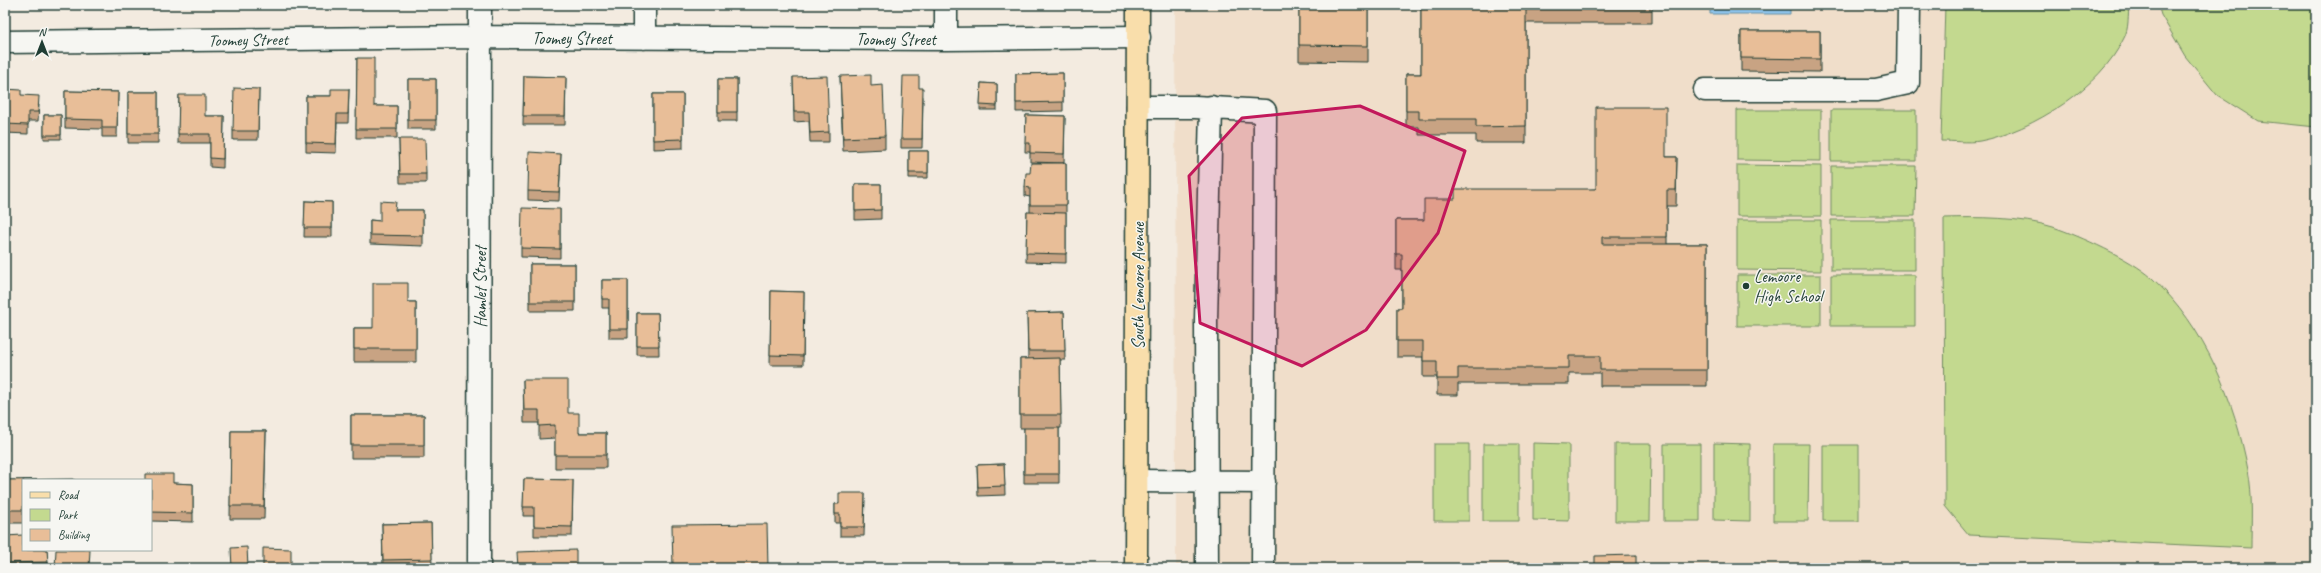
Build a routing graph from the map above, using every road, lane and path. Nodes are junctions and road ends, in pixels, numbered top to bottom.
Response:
1 (480, 5) edge
2 (644, 5) edge
3 (946, 5) edge
4 (1138, 5) edge
5 (1909, 5) edge
6 (1139, 37) junction
7 (480, 38) junction
8 (644, 38) junction
9 (946, 39) junction
10 (5, 42) edge
11 (1705, 90) dead end
12 (1138, 107) junction
13 (1211, 107) junction
14 (1137, 481) junction
15 (1207, 481) junction
16 (1264, 482) junction
17 (479, 568) edge
18 (1136, 568) edge
19 (1206, 568) edge
20 (1263, 568) edge

1 - 7 street, Hamlet Street
2 - 8 street
3 - 9 street
4 - 6 main road, South Lemoore Avenue
5 - 11 street
6 - 9 street, Toomey Street
6 - 12 main road, South Lemoore Avenue
7 - 8 street, Toomey Street
7 - 10 street, Toomey Street
7 - 17 street, Hamlet Street
8 - 9 street, Toomey Street
12 - 13 street
12 - 14 main road, South Lemoore Avenue
13 - 15 street
13 - 16 street
14 - 15 street
14 - 18 main road, South Lemoore Avenue
15 - 16 street
15 - 19 street
16 - 20 street

